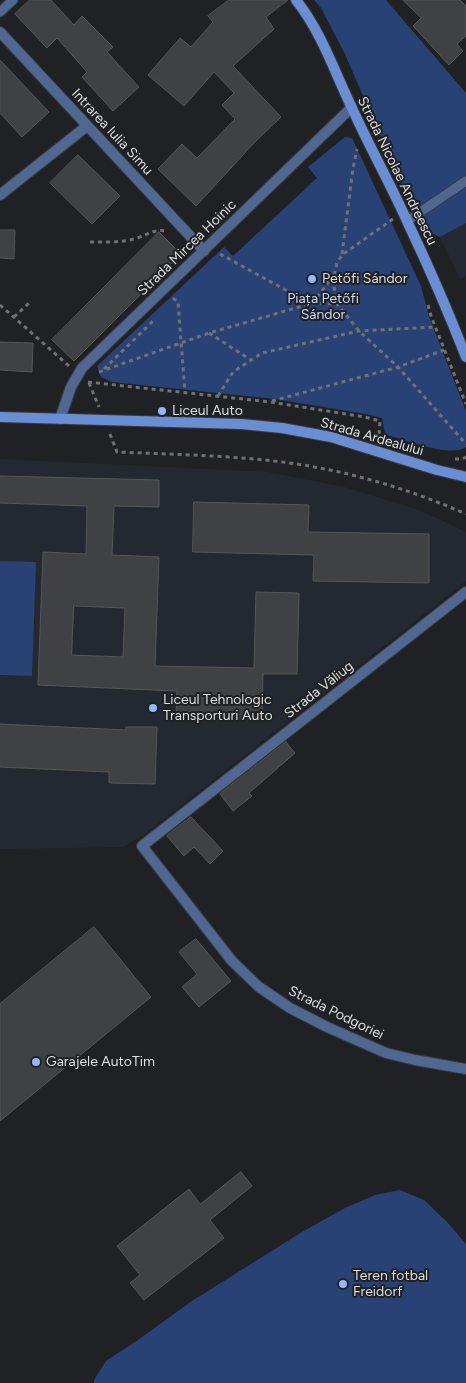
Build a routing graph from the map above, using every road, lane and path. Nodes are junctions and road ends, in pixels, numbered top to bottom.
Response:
1 (13, 0) edge
2 (296, 0) edge
3 (0, 12) edge
4 (0, 32) edge
5 (352, 108) junction
6 (87, 126) junction
7 (358, 142) dead end
8 (466, 181) edge
9 (0, 195) edge
10 (394, 219) dead end
11 (407, 221) junction
12 (188, 234) junction
13 (90, 242) dead end
14 (204, 251) junction
15 (219, 254) dead end
16 (342, 255) junction
17 (334, 275) junction
18 (164, 290) junction
19 (175, 300) junction
20 (29, 303) dead end
21 (313, 303) junction
22 (337, 304) junction
23 (0, 305) edge
24 (168, 306) dead end
25 (14, 317) junction
26 (155, 319) dead end
27 (435, 327) dead end
28 (359, 331) junction
29 (209, 333) junction
30 (181, 343) junction
31 (444, 350) dead end
32 (466, 357) edge
33 (251, 360) junction
34 (398, 367) junction
35 (103, 371) junction
36 (77, 378) junction
37 (88, 382) junction
38 (185, 393) junction
39 (218, 396) junction
40 (270, 402) junction
41 (0, 417) edge
42 (60, 419) junction
43 (104, 420) junction
44 (388, 439) dead end
45 (466, 444) edge
46 (466, 457) edge
47 (452, 460) dead end
48 (466, 477) edge
49 (466, 514) edge
50 (466, 592) edge
51 (142, 846) joint
52 (466, 1069) edge

1 - 3 lane
2 - 5 street, Strada Nicolae Andreescu
4 - 6 street, Intrarea Iulia Simu
5 - 11 street, Strada Nicolae Andreescu
5 - 14 street, Strada Mircea Hoinic
6 - 9 street
6 - 12 street, Intrarea Iulia Simu
7 - 16 path
8 - 11 lane
10 - 16 path
11 - 32 street, Strada Nicolae Andreescu
12 - 13 path
12 - 14 street, Intrarea Iulia Simu
14 - 18 street, Strada Mircea Hoinic
15 - 21 path
16 - 17 path
17 - 21 path
17 - 22 path
18 - 19 path
18 - 36 street, Strada Mircea Hoinic
19 - 24 path
19 - 30 path
20 - 25 path
21 - 22 path
21 - 29 path
22 - 28 path
23 - 25 path
25 - 36 path
26 - 35 path
27 - 28 path
28 - 33 path
28 - 34 path
29 - 30 path
29 - 33 path
30 - 35 path
30 - 38 path
31 - 34 path
33 - 39 path
34 - 40 path
34 - 45 path
35 - 36 path
36 - 37 path
36 - 42 street, Strada Mircea Hoinic
37 - 38 path
37 - 43 path
38 - 39 path
39 - 40 path
40 - 44 path
41 - 42 street, Strada Ardealului
42 - 43 street, Strada Ardealului
43 - 48 street, Strada Ardealului
43 - 49 path
46 - 47 path
50 - 51 street, Strada Văliug
51 - 52 street, Strada Podgoriei

